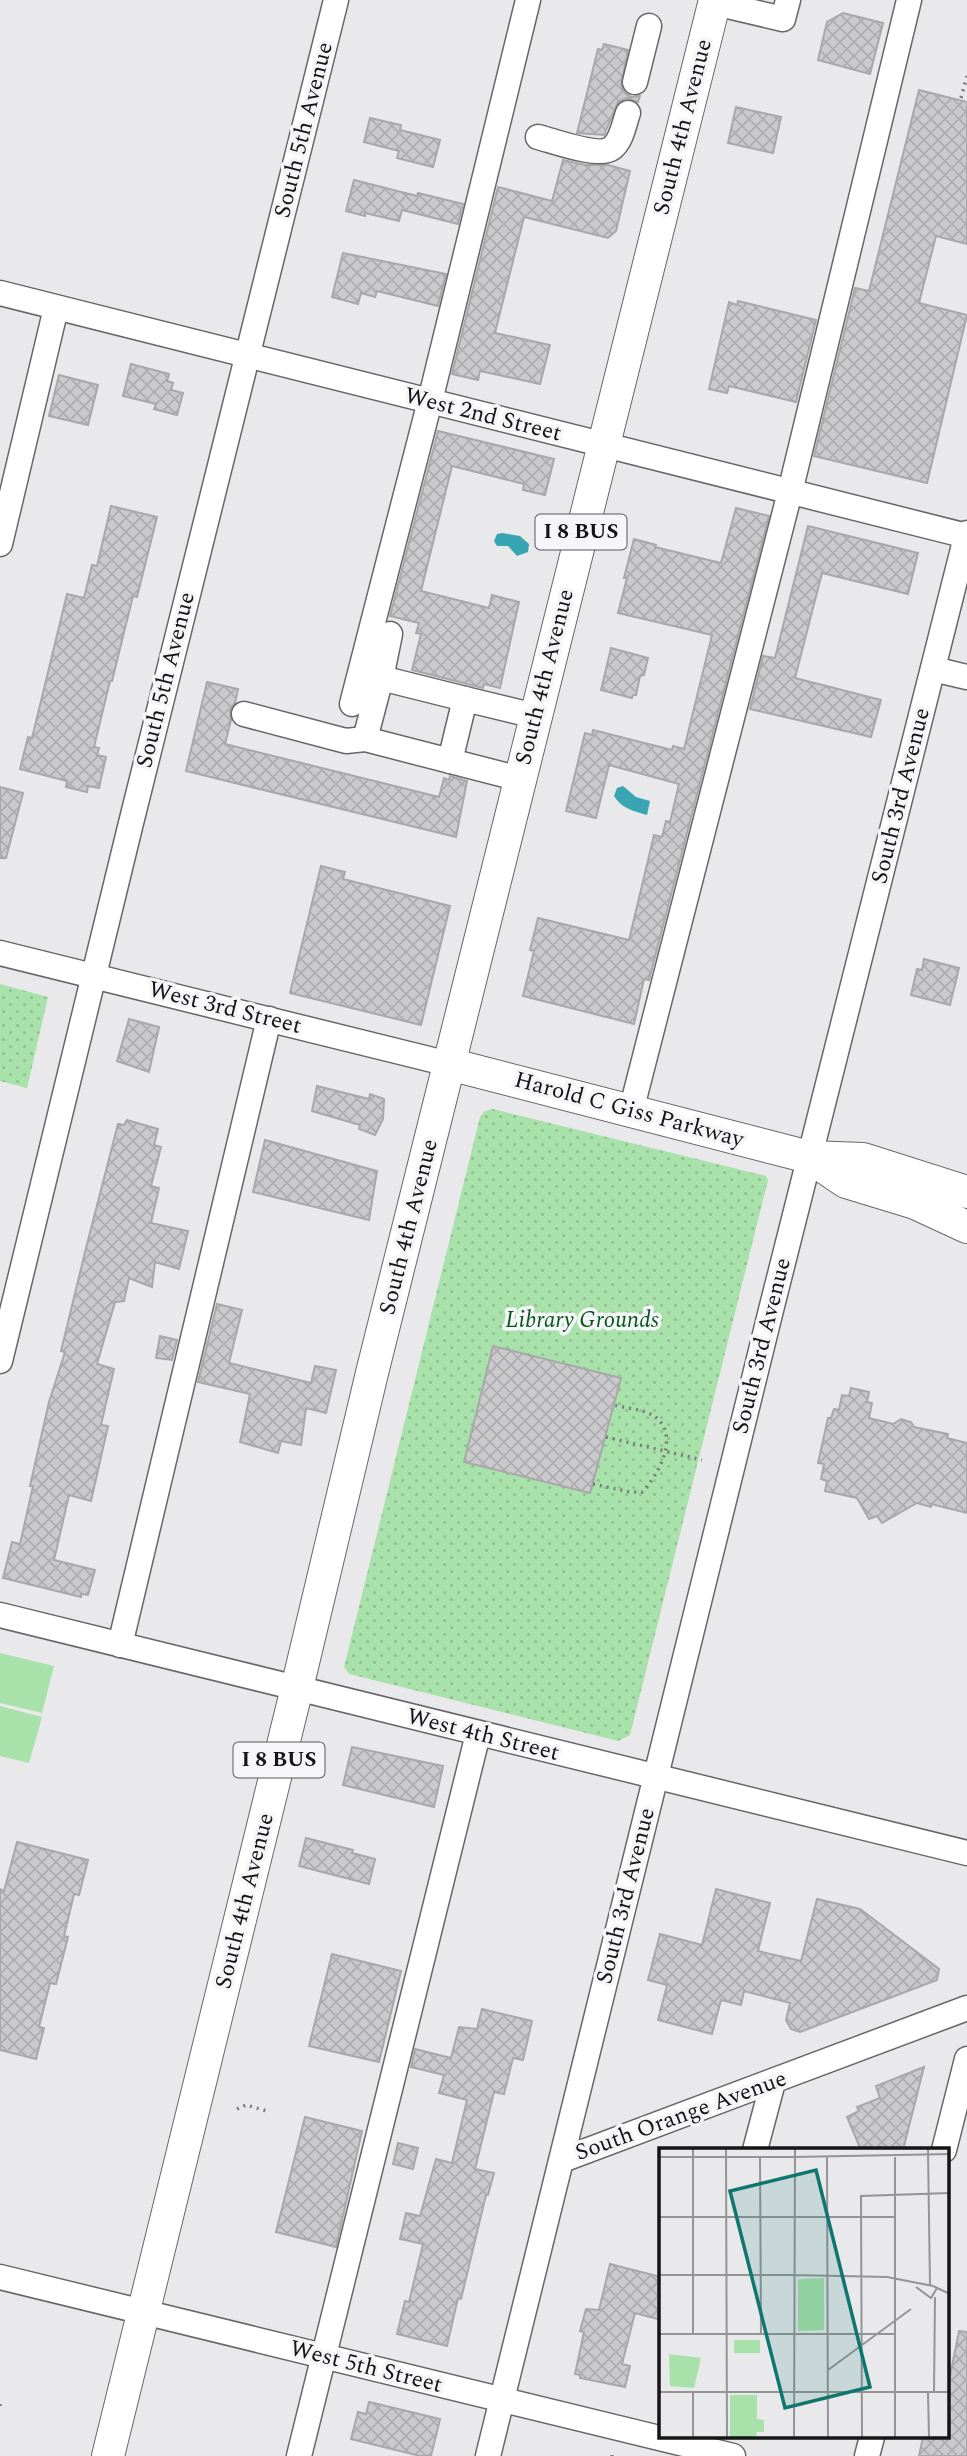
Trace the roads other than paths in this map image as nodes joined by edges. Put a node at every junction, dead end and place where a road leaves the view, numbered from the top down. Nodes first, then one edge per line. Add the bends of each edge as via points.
1 (336, 0) edge
2 (528, 0) edge
3 (788, 0) edge
4 (909, 0) edge
5 (715, 1) edge
6 (649, 26) dead end
7 (635, 82) dead end
8 (628, 113) dead end
9 (538, 137) dead end
10 (0, 293) edge
11 (57, 307) junction
12 (247, 355) junction
13 (430, 401) junction
14 (603, 445) junction
15 (790, 492) junction
16 (967, 535) edge
17 (0, 544) edge
18 (390, 634) dead end
19 (933, 669) junction
20 (967, 677) edge
21 (381, 678) junction
22 (465, 699) junction
23 (352, 704) dead end
24 (244, 715) dead end
25 (535, 716) junction
26 (365, 739) junction
27 (450, 761) junction
28 (520, 779) junction
29 (0, 953) edge
30 (94, 976) junction
31 (269, 1019) junction
32 (449, 1064) junction
33 (631, 1111) junction
34 (809, 1157) junction
35 (967, 1192) edge
36 (967, 1227) edge
37 (0, 1361) edge
38 (0, 1615) edge
39 (120, 1645) junction
40 (297, 1689) junction
41 (478, 1734) junction
42 (655, 1777) junction
43 (967, 1853) edge
44 (967, 2008) edge
45 (967, 2059) edge
46 (773, 2082) junction
47 (756, 2148) edge
48 (945, 2148) edge
49 (562, 2160) junction
50 (0, 2277) edge
51 (144, 2313) junction
52 (324, 2357) junction
53 (502, 2399) junction
54 (872, 2438) edge
55 (677, 2445) edge
56 (108, 2456) edge
57 (299, 2456) edge
58 (488, 2456) edge
59 (733, 2456) edge
60 (867, 2456) edge

1 - 12 street, South 5th Avenue
2 - 13 street
3 - 5 street via 783,19
4 - 15 street
5 - 14 main road, South 4th Avenue / I 8 BUS
6 - 7 street
8 - 9 street via 614,146 606,151
10 - 11 street, West 2nd Street
11 - 12 street, West 2nd Street
11 - 17 street
12 - 13 street, West 2nd Street
12 - 30 street, South 5th Avenue
13 - 14 street, West 2nd Street
13 - 23 street
14 - 15 street, West 2nd Street
14 - 25 main road, South 4th Avenue / I 8 BUS
15 - 16 street, West 2nd Street
15 - 33 street
16 - 19 street, South 3rd Avenue
18 - 21 street
19 - 20 street
19 - 34 street, South 3rd Avenue
21 - 22 street
21 - 26 street
22 - 25 street
22 - 27 street
24 - 26 street via 346,741
25 - 28 main road, South 4th Avenue / I 8 BUS
26 - 27 street
27 - 28 street
28 - 32 main road, South 4th Avenue / I 8 BUS
29 - 30 street, West 3rd Street
30 - 31 street, West 3rd Street
30 - 37 street, South 5th Avenue
31 - 32 street, West 3rd Street
31 - 39 street
32 - 33 main road, Harold C Giss Parkway
32 - 40 main road, South 4th Avenue / I 8 BUS
33 - 34 main road, Harold C Giss Parkway
34 - 35 main road, Harold C Giss Parkway via 863,1159
34 - 36 main road, Harold C Giss Parkway via 846,1182 915,1203
34 - 42 street, South 3rd Avenue
38 - 39 street, West 4th Street
39 - 40 street, West 4th Street
40 - 41 street, West 4th Street
40 - 51 main road, South 4th Avenue / I 8 BUS
41 - 42 street, West 4th Street
41 - 52 street
42 - 43 street, West 4th Street
42 - 49 street, South 3rd Avenue
44 - 46 street, South Orange Avenue
45 - 48 street
46 - 47 street
46 - 49 street, South Orange Avenue
49 - 53 street, South Orange Avenue
50 - 51 street, West 5th Street
51 - 52 street, West 5th Street
51 - 56 main road, South 4th Avenue / I 8 BUS
52 - 53 street, West 5th Street
52 - 57 street
53 - 55 street, West 5th Street
53 - 58 street, South Orange Avenue
54 - 60 street
55 - 59 street, West 5th Street

